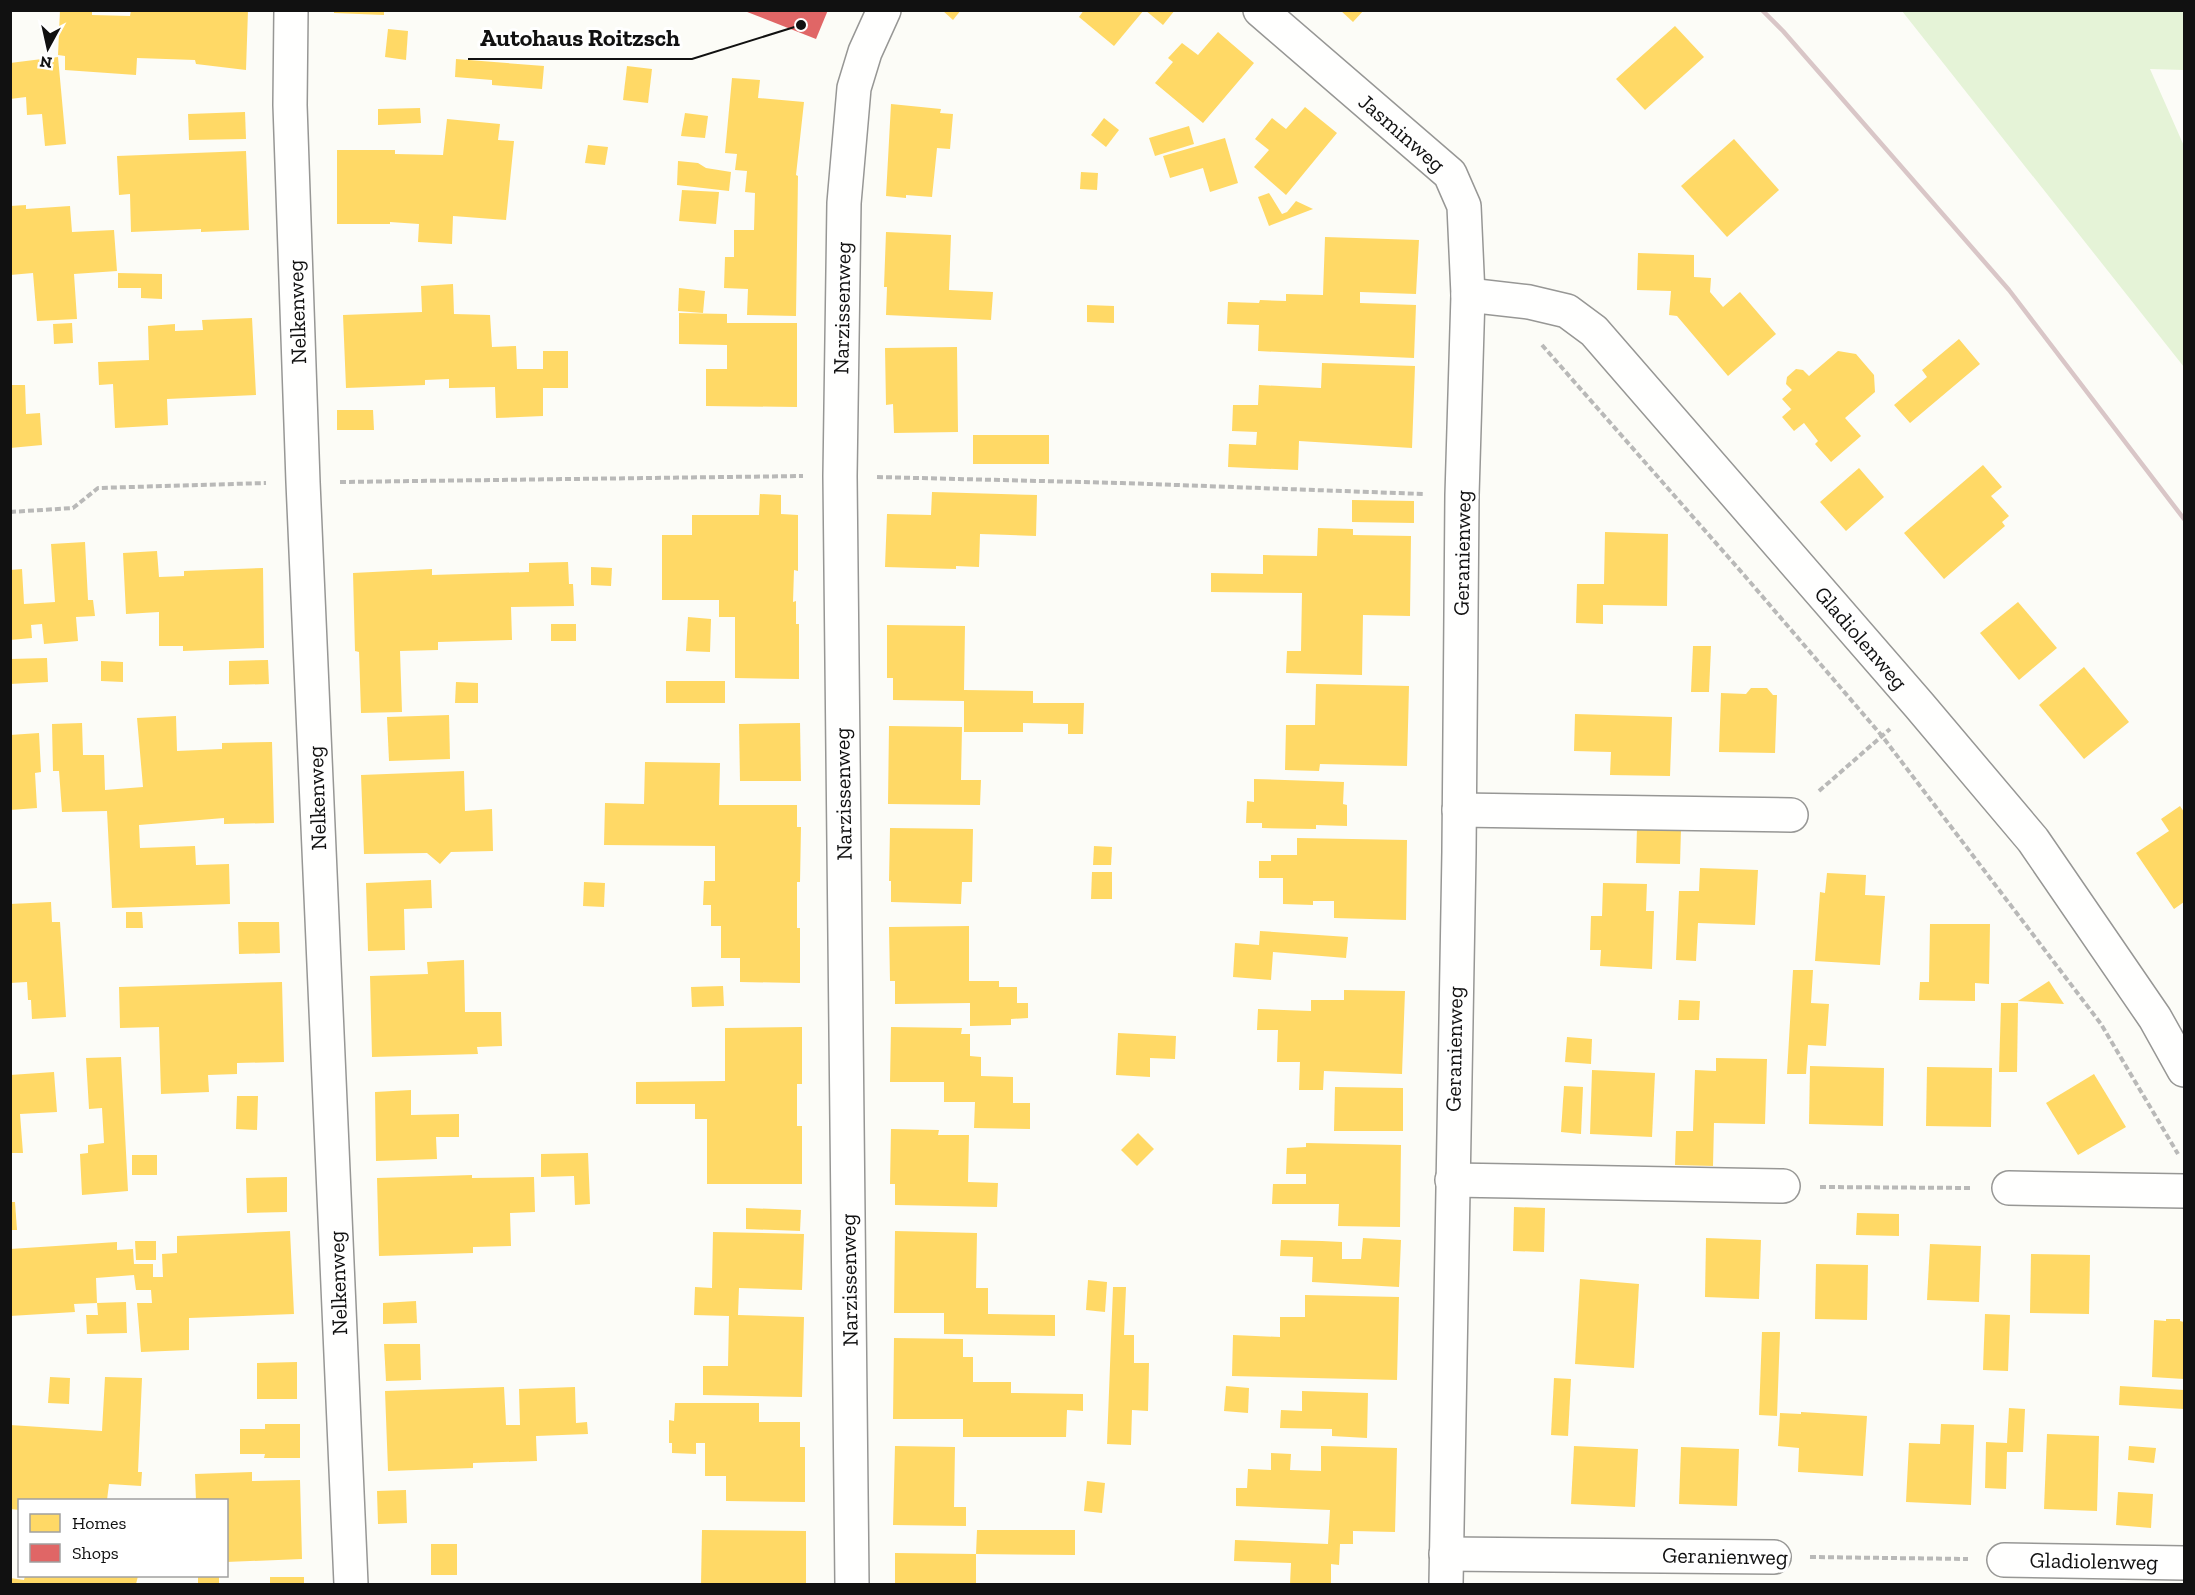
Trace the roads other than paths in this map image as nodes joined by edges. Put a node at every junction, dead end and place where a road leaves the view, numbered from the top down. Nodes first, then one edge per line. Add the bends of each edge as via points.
1 (291, 10) edge
2 (884, 10) edge
3 (1260, 10) edge
4 (1468, 295) junction
5 (1459, 810) junction
6 (1791, 815) road end
7 (2184, 1070) edge
8 (1452, 1180) junction
9 (1783, 1186) road end
10 (2009, 1188) road end
11 (2184, 1191) edge
12 (1774, 1557) road end
13 (2004, 1560) road end
14 (2184, 1563) edge
15 (1446, 1569) edge
16 (351, 1584) edge
17 (852, 1584) edge

1 - 16 street, Nelkenweg via 303,482
2 - 17 street, Narzissenweg via 854,88 844,203 840,476
3 - 4 street, Jasminweg via 1450,174 1464,206
4 - 5 street, Geranienweg
4 - 7 street, Gladiolenweg via 1567,311 1594,331 2033,840 2155,1018
5 - 6 street
5 - 8 street, Geranienweg
8 - 9 street
8 - 15 street, Geranienweg
10 - 11 street
12 - 15 street, Geranienweg
13 - 14 street, Gladiolenweg

